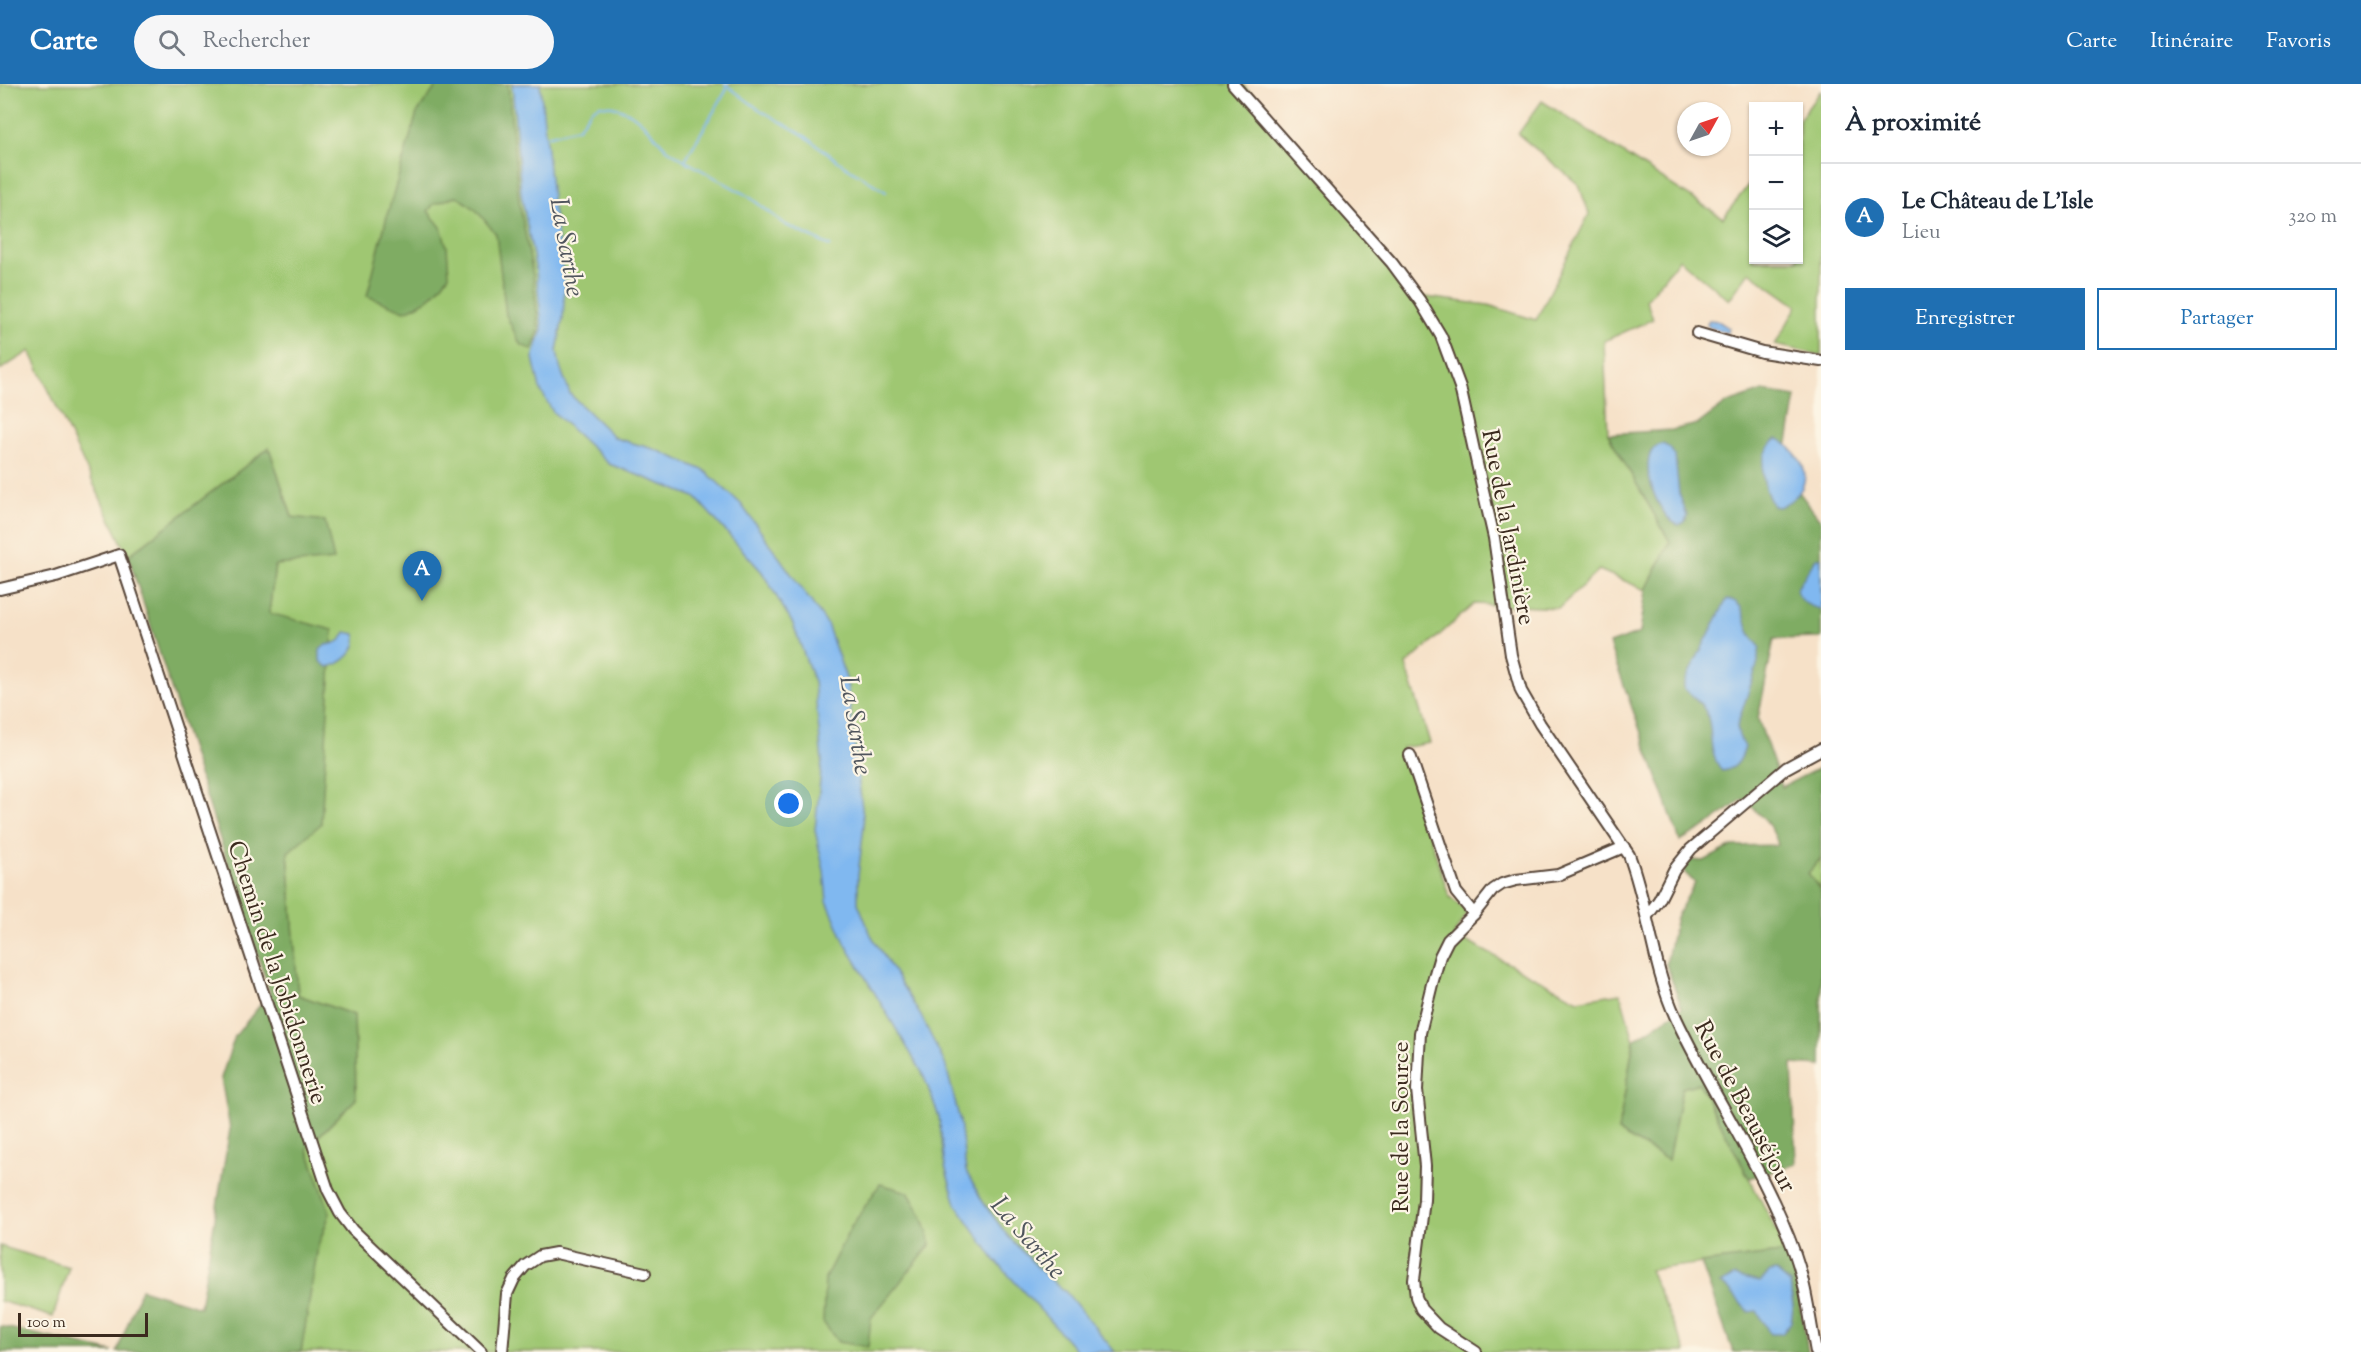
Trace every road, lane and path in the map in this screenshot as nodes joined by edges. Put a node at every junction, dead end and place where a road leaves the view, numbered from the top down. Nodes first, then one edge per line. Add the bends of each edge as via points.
1 (1233, 84) edge
2 (1697, 333) dead end
3 (1821, 361) edge
4 (0, 589) edge
5 (1821, 749) edge
6 (1410, 755) dead end
7 (1624, 847) junction
8 (1474, 914) junction
9 (1647, 916) junction
10 (1676, 1017) joint
11 (645, 1273) dead end
12 (481, 1352) edge
13 (502, 1352) edge
14 (1476, 1352) edge
15 (1816, 1352) edge

1 - 7 street, Rue de la Jardinière via 1392,263 1441,336 1460,387 1473,444 1521,691
2 - 3 street via 1762,351
4 - 12 street, Chemin de la Jobidonnerie via 56,576 118,555 328,1190 353,1230
5 - 9 street via 1786,768 1691,849
6 - 8 street via 1456,892
7 - 8 street, Rue de la Source via 1558,875 1502,884 1492,890
7 - 9 street, Rue de la Jardinière
8 - 14 street, Rue de la Source via 1448,940 1440,956 1420,1033 1417,1090 1425,1166 1414,1280 1421,1309 1439,1328
9 - 10 street, Rue de la Jardinière via 1659,973
10 - 15 street, Rue de Beauséjour via 1784,1227 1799,1266
11 - 13 street via 556,1253 540,1256 525,1266 507,1294

